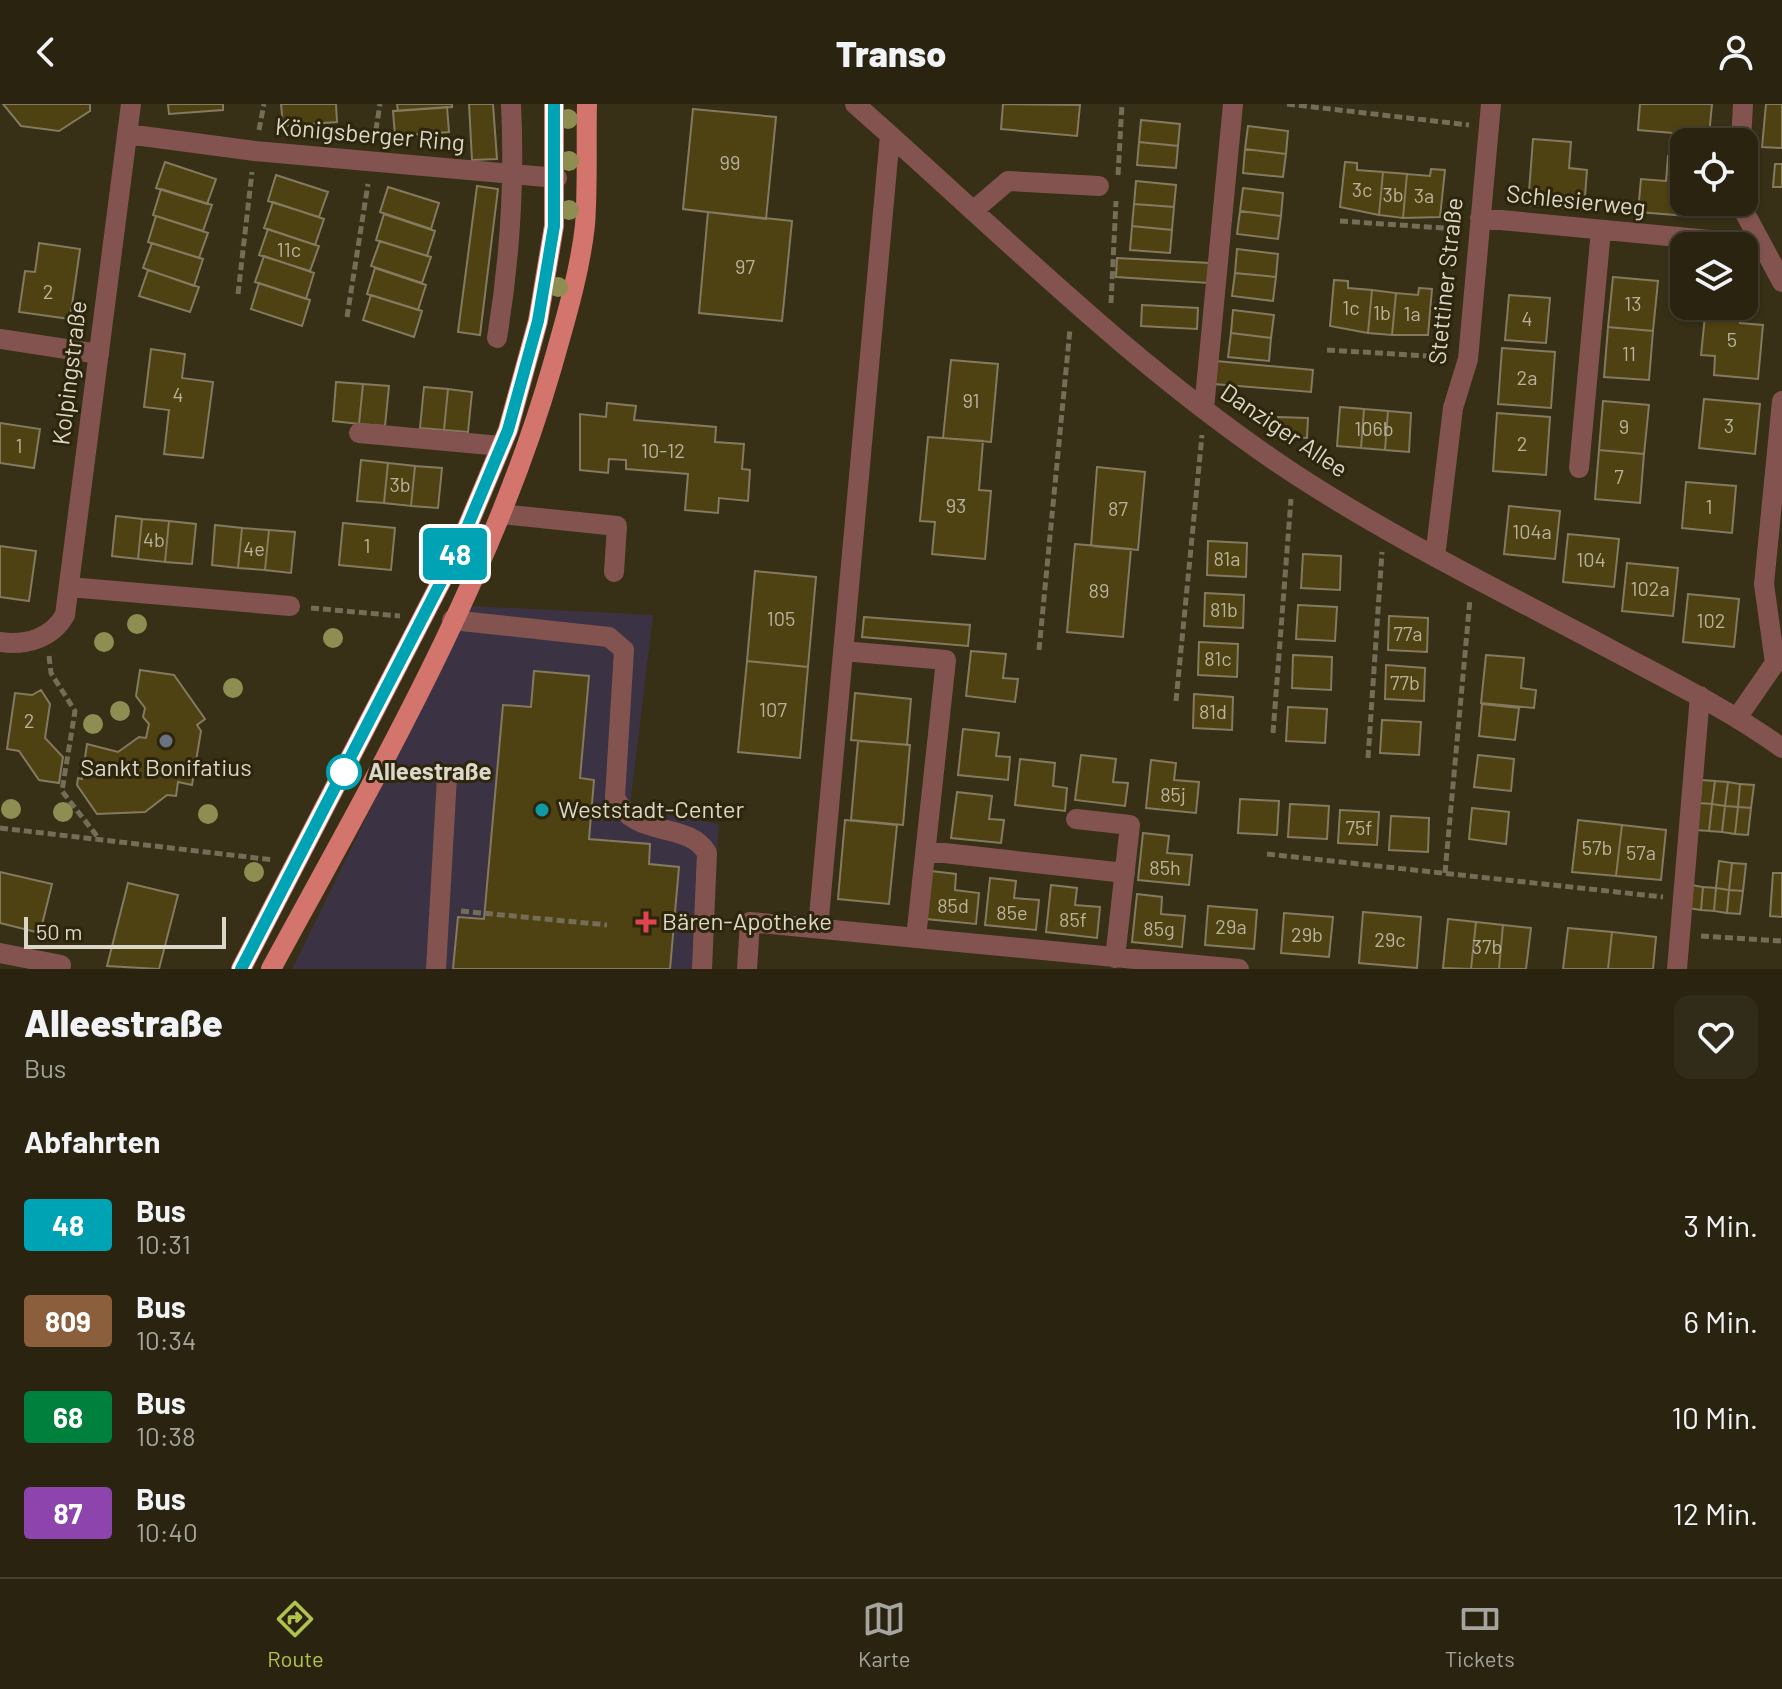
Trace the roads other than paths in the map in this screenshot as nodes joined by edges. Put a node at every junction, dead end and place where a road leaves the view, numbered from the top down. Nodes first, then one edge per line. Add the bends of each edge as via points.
1 (131, 104) edge
2 (511, 104) edge
3 (554, 104) edge
4 (587, 104) edge
5 (855, 104) edge
6 (1233, 104) edge
7 (1491, 104) edge
8 (1743, 104) edge
9 (1742, 128) edge
10 (127, 134) junction
11 (890, 135) junction
12 (514, 174) junction
13 (557, 178) junction
14 (1111, 187) road end
15 (973, 211) junction
16 (1746, 216) edge
17 (1480, 224) junction
18 (1601, 230) junction
19 (1762, 245) junction
20 (1782, 282) edge
21 (497, 338) dead end
22 (0, 339) edge
23 (99, 354) junction
24 (1782, 401) edge
25 (1204, 409) junction
26 (359, 433) dead end
27 (501, 446) junction
28 (1579, 468) dead end
29 (501, 514) junction
30 (1435, 557) junction
31 (614, 572) dead end
32 (69, 587) junction
33 (290, 606) road end
34 (452, 620) junction
35 (0, 642) edge
36 (843, 651) junction
37 (1779, 662) edge
38 (1700, 696) junction
39 (1737, 718) junction
40 (1782, 748) edge
41 (447, 777) dead end
42 (1076, 819) dead end
43 (926, 851) junction
44 (1125, 873) junction
45 (818, 928) junction
46 (916, 938) junction
47 (0, 953) edge
48 (1115, 958) junction
49 (1049, 961) edge
50 (61, 965) dead end
51 (241, 969) edge
52 (271, 969) edge
53 (436, 969) edge
54 (702, 969) edge
55 (747, 969) edge
56 (1231, 969) edge
57 (1239, 969) edge
58 (1677, 969) edge

1 - 10 street, Kolpingstraße
2 - 12 street
3 - 13 main road
4 - 29 main road via 585,226 566,319
5 - 11 street, Danziger Allee
6 - 25 street
7 - 17 street, Stettiner Straße
8 - 9 street
10 - 12 street, Königsberger Ring
10 - 23 street, Kolpingstraße
11 - 15 street, Danziger Allee
11 - 36 street
12 - 13 street, Königsberger Ring
12 - 21 street via 509,264
13 - 27 main road via 538,321
14 - 15 street via 1008,181
15 - 25 street, Danziger Allee via 1073,303
16 - 19 street
17 - 18 street, Schlesierweg
17 - 30 street, Stettiner Straße via 1468,359 1453,408
18 - 19 street, Schlesierweg
18 - 28 street
19 - 20 street
22 - 23 street
23 - 32 street, Kolpingstraße
24 - 37 street via 1764,584
25 - 30 street, Danziger Allee via 1293,472
26 - 27 street
27 - 51 main road via 458,549
29 - 31 street via 617,526
29 - 34 main road
30 - 38 street, Danziger Allee
32 - 33 street
32 - 35 street, Kolpingstraße via 65,615 53,631
34 - 52 main road via 348,831
34 - 54 street via 609,637 624,650 615,797 619,807 649,829 686,836 707,853
36 - 43 street via 946,660
36 - 45 street
37 - 39 street
38 - 39 street, Danziger Allee
38 - 58 street
39 - 40 street, Danziger Allee
41 - 53 street
42 - 44 street via 1130,825
43 - 44 street
43 - 46 street
44 - 48 street
45 - 46 street
45 - 55 street via 750,922
46 - 49 street
47 - 50 street
48 - 49 street
48 - 56 street
56 - 57 street

